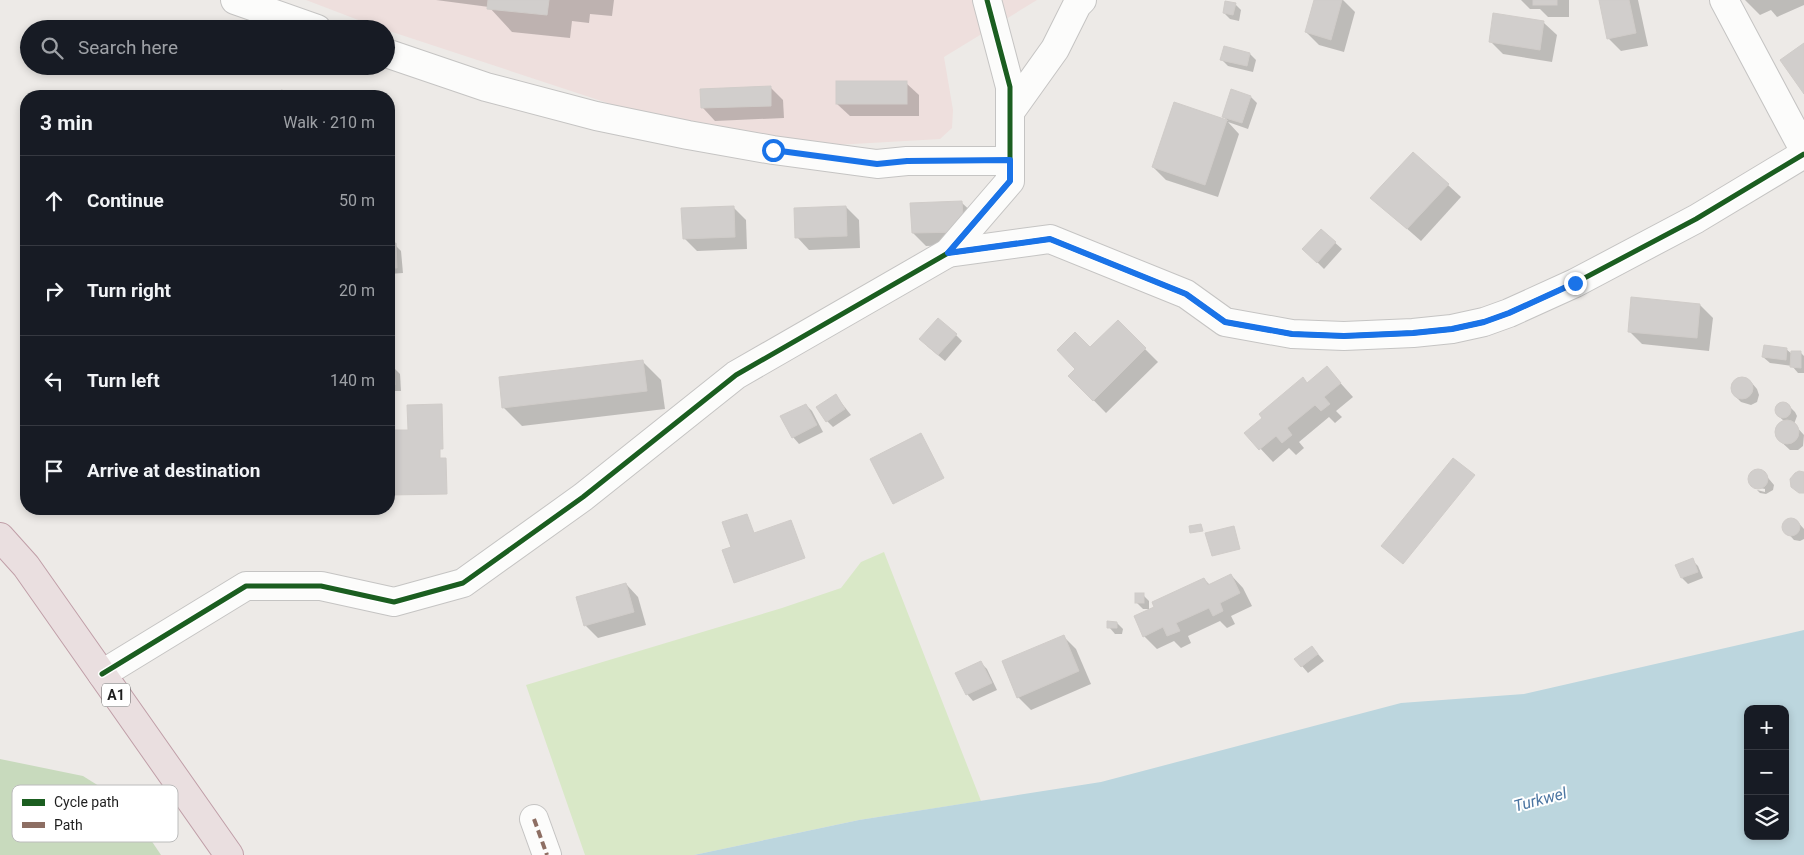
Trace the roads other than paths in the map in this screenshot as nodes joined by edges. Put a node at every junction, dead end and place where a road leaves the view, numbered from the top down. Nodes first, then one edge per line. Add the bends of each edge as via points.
1 (235, 0) edge
2 (987, 0) edge
3 (1082, 0) edge
4 (1724, 0) edge
5 (292, 20) edge
6 (395, 56) edge
7 (1010, 112) junction
8 (1804, 150) edge
9 (1804, 154) edge
10 (1010, 160) junction
11 (948, 253) junction
12 (0, 537) edge
13 (102, 674) junction
14 (534, 819) dead end
15 (229, 855) edge
16 (547, 855) edge

1 - 5 street
2 - 7 street via 1010,87
3 - 7 street via 1055,49
4 - 8 street
6 - 10 street via 486,87 596,116 754,146 877,164
7 - 10 street
9 - 11 street via 1696,219 1575,283 1509,313 1452,329 1344,336 1292,334 1225,322 1186,294 1050,239
10 - 11 street via 1010,181
11 - 13 street via 736,375 583,497 463,583 394,602 321,586 246,586
12 - 13 highway, A1 via 26,566
13 - 15 highway, A1
14 - 16 street

